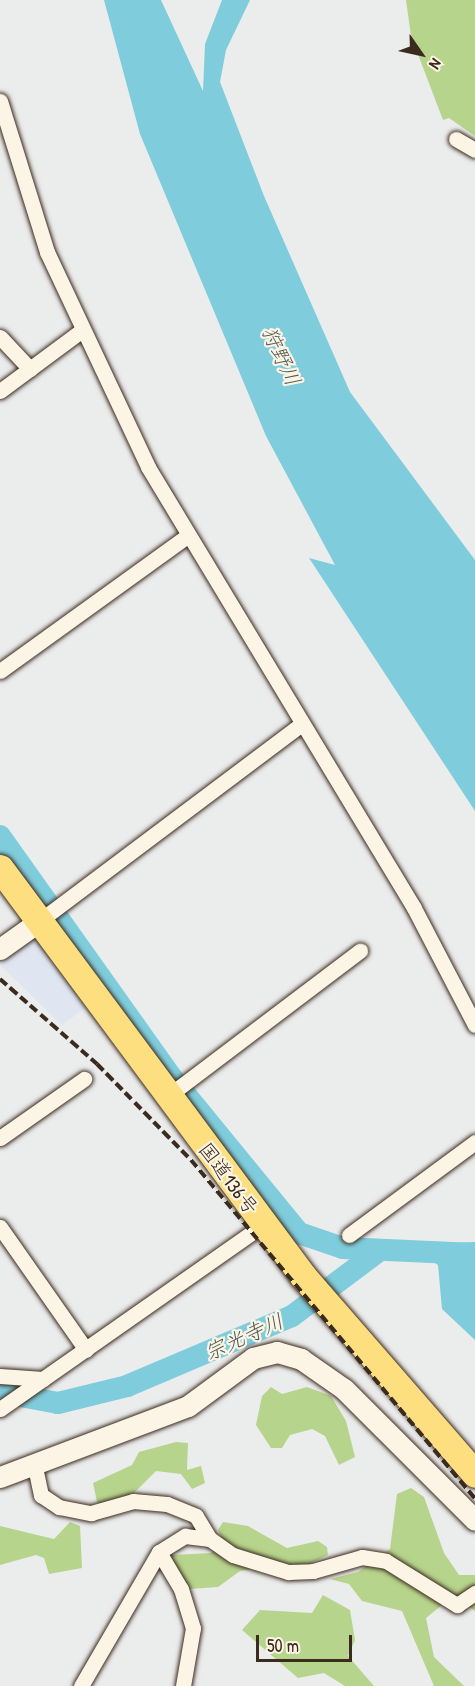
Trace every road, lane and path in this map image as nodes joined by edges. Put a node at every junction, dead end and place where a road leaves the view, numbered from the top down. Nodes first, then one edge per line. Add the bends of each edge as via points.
1 (0, 101) edge
2 (2, 118) edge
3 (456, 139) dead end
4 (475, 150) edge
5 (82, 330) junction
6 (0, 337) edge
7 (30, 369) junction
8 (0, 391) edge
9 (186, 537) junction
10 (0, 671) edge
11 (302, 724) junction
12 (0, 868) edge
13 (48, 914) junction
14 (0, 950) edge
15 (360, 951) dead end
16 (475, 1025) edge
17 (84, 1079) dead end
18 (168, 1096) junction
19 (0, 1138) edge
20 (475, 1142) edge
21 (263, 1225) junction
22 (0, 1227) edge
23 (349, 1235) dead end
24 (86, 1350) junction
25 (0, 1376) edge
26 (40, 1381) junction
27 (1, 1408) edge
28 (35, 1467) junction
29 (475, 1474) edge
30 (0, 1477) edge
31 (475, 1520) edge
32 (210, 1539) junction
33 (159, 1552) junction
34 (475, 1593) edge
35 (81, 1686) edge
36 (183, 1686) edge

1 - 2 street
2 - 5 street via 47,252
3 - 4 street
5 - 7 street
5 - 9 street
6 - 7 street
7 - 8 street
9 - 10 street
9 - 11 street
11 - 13 street
11 - 16 street via 414,908
12 - 13 highway, 国道136号
13 - 14 street
13 - 18 highway, 国道136号
15 - 18 street
17 - 19 street
18 - 21 highway, 国道136号
20 - 23 street
21 - 24 street
21 - 29 highway, 国道136号
22 - 24 street
24 - 26 street
25 - 26 street
26 - 27 street
28 - 30 street
28 - 31 street via 188,1406 253,1358 277,1352 301,1359 344,1389
28 - 32 street via 41,1495 59,1507 91,1513 133,1501 167,1504 196,1516
32 - 33 street via 177,1538
32 - 34 street via 233,1555 288,1572 313,1571 362,1557 386,1561 452,1604
33 - 35 street
33 - 36 street via 181,1589 193,1628

